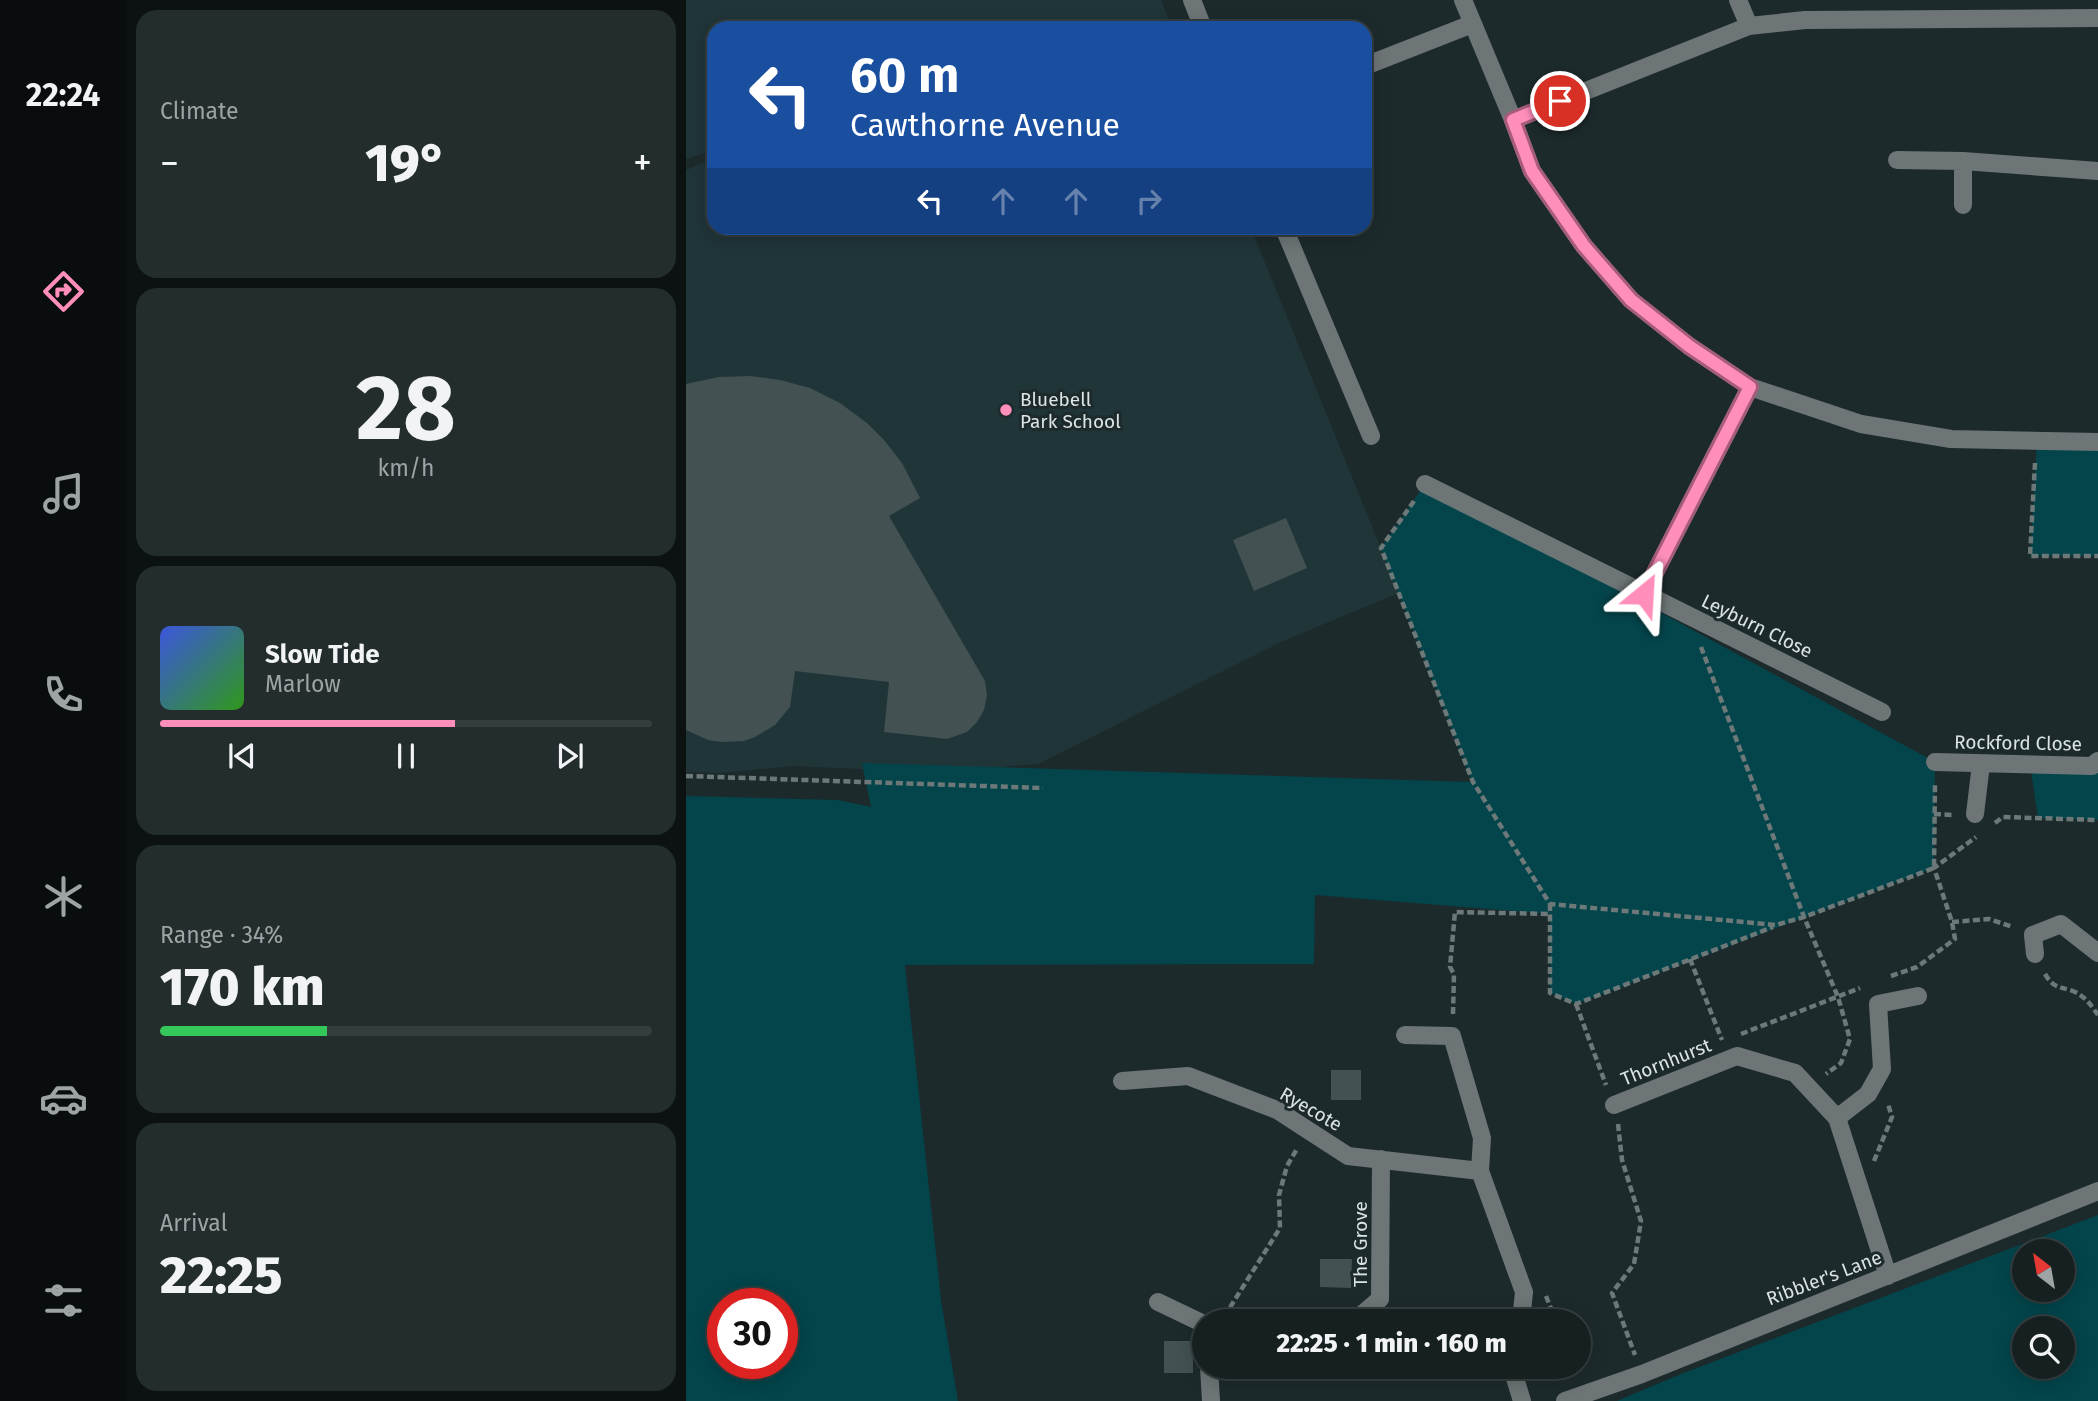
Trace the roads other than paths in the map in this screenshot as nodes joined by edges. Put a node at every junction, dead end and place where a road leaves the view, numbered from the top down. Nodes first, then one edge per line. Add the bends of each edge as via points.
1 (1192, 0) edge
2 (1463, 0) edge
3 (1738, 0) edge
4 (2098, 18) edge
5 (1200, 21) edge
6 (1472, 24) junction
7 (1749, 26) junction
8 (1372, 63) edge
9 (1513, 120) junction
10 (1897, 160) dead end
11 (1963, 161) junction
12 (2098, 171) edge
13 (1963, 205) dead end
14 (1287, 235) edge
15 (1750, 387) junction
16 (1371, 436) dead end
17 (2098, 442) edge
18 (1425, 484) road end
19 (1644, 594) junction
20 (1882, 712) dead end
21 (2098, 761) edge
22 (1935, 762) road end
23 (1981, 764) junction
24 (1975, 814) dead end
25 (2098, 953) edge
26 (2035, 954) road end
27 (1918, 996) dead end
28 (1405, 1035) dead end
29 (1122, 1081) dead end
30 (1614, 1105) road end
31 (1836, 1118) junction
32 (1381, 1159) junction
33 (1480, 1171) junction
34 (2098, 1191) edge
35 (1888, 1276) junction
36 (1158, 1301) dead end
37 (1368, 1309) edge
38 (1522, 1309) edge
39 (1192, 1318) edge
40 (1210, 1379) edge
41 (1515, 1379) edge
42 (1212, 1401) edge
43 (1522, 1401) edge
44 (1565, 1401) edge

1 - 5 street
2 - 6 street
3 - 7 street
4 - 7 street via 1817,20
6 - 8 street
6 - 9 street
7 - 9 street
9 - 15 street via 1532,171 1584,246 1631,300
10 - 11 street
11 - 12 street
11 - 13 street
14 - 16 street
15 - 17 street via 1861,424 1951,439
15 - 19 street
18 - 19 street, Leyburn Close
19 - 20 street, Leyburn Close
21 - 23 street, Rockford Close via 2092,766
22 - 23 street, Rockford Close
23 - 24 street
25 - 26 street via 2062,924 2033,935
27 - 31 street via 1878,1004 1882,1069 1868,1094
28 - 33 street via 1452,1036 1482,1138
29 - 32 street, Ryecote via 1188,1076 1277,1110 1348,1156
30 - 31 street, Thornhurst via 1737,1056 1795,1073
31 - 35 street, Thornhurst
32 - 33 street, Ryecote
32 - 37 street, The Grove via 1380,1298
33 - 38 street via 1524,1292
34 - 35 street, Ribbler's Lane
35 - 44 street, Ribbler's Lane
36 - 39 street
40 - 42 street
41 - 43 street

